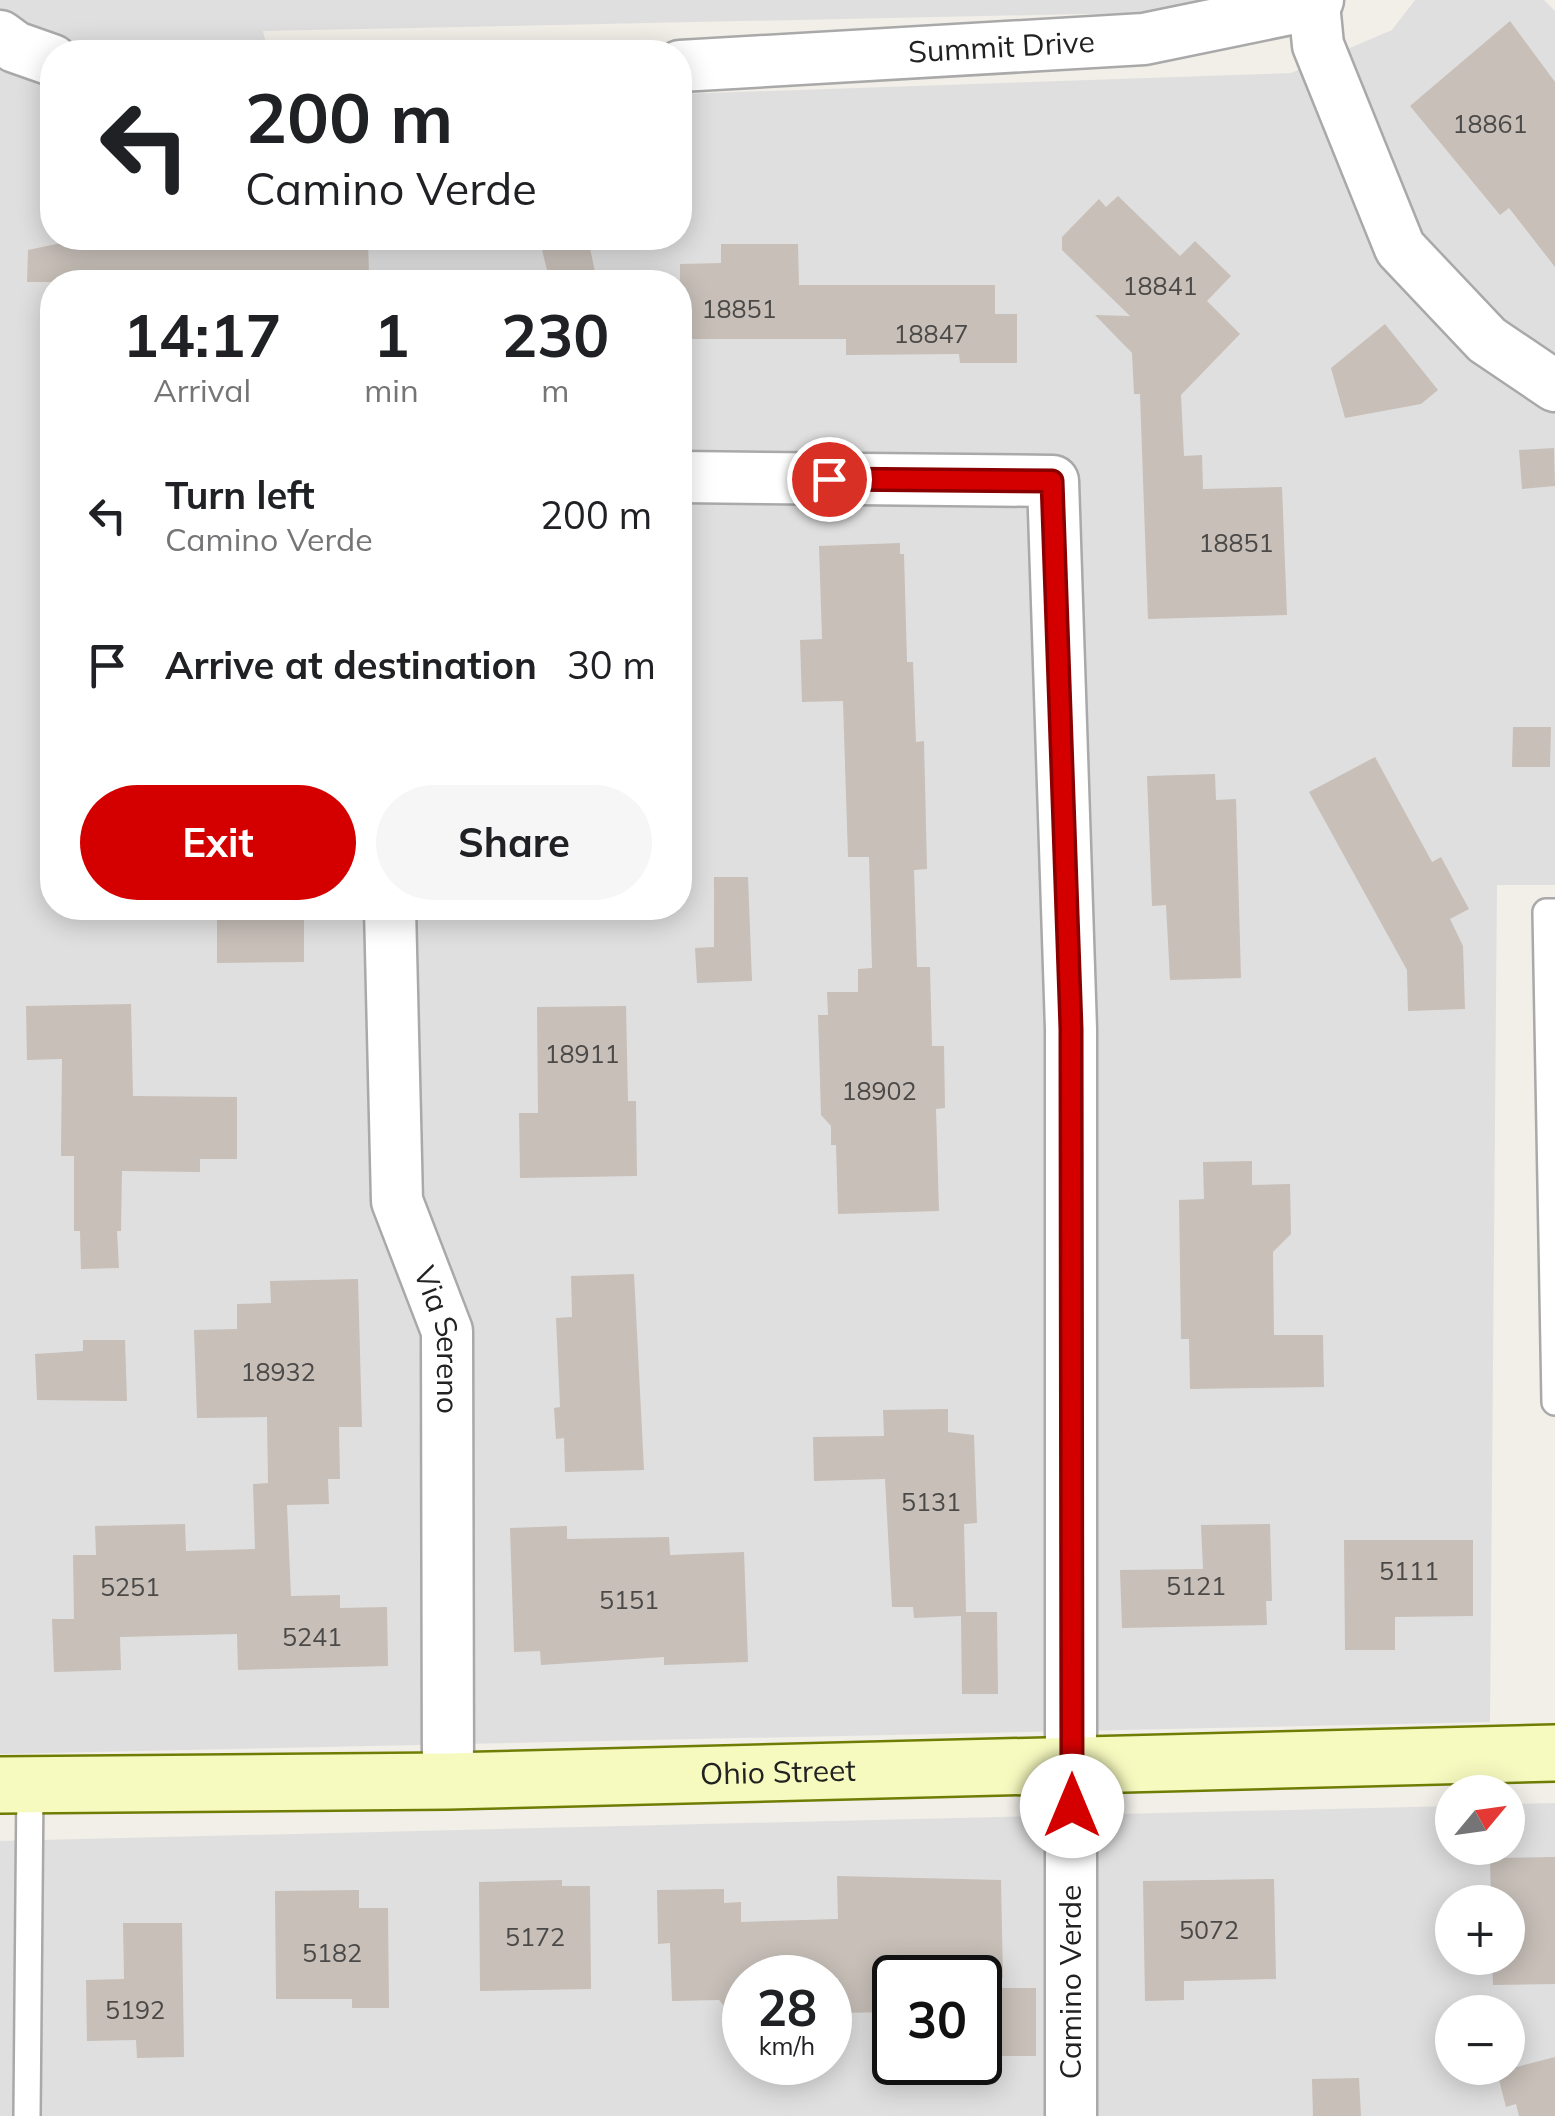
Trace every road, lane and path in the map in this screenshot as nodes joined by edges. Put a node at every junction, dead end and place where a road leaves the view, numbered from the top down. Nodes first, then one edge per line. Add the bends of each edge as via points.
1 (1316, 2) edge
2 (1136, 19) edge
3 (0, 36) edge
4 (40, 56) edge
5 (692, 65) edge
6 (1555, 386) edge
7 (692, 477) edge
8 (1555, 912) edge
9 (390, 920) edge
10 (1555, 1402) edge
11 (1555, 1753) edge
12 (1072, 1768) junction
13 (448, 1781) junction
14 (15, 1785) edge
15 (27, 2116) edge
16 (1071, 2116) edge

1 - 2 street, Summit Drive
1 - 6 street via 1318,45 1400,248 1488,340
2 - 5 street, Summit Drive
3 - 4 street
7 - 12 street, Camino Verde via 1052,481 1071,1029
8 - 10 lane via 1546,912
9 - 13 street, Via Sereno via 397,1201 447,1331
11 - 12 street, Ohio Street
12 - 13 street, Ohio Street
12 - 16 street, Camino Verde
13 - 14 street, Ohio Street
14 - 15 lane

